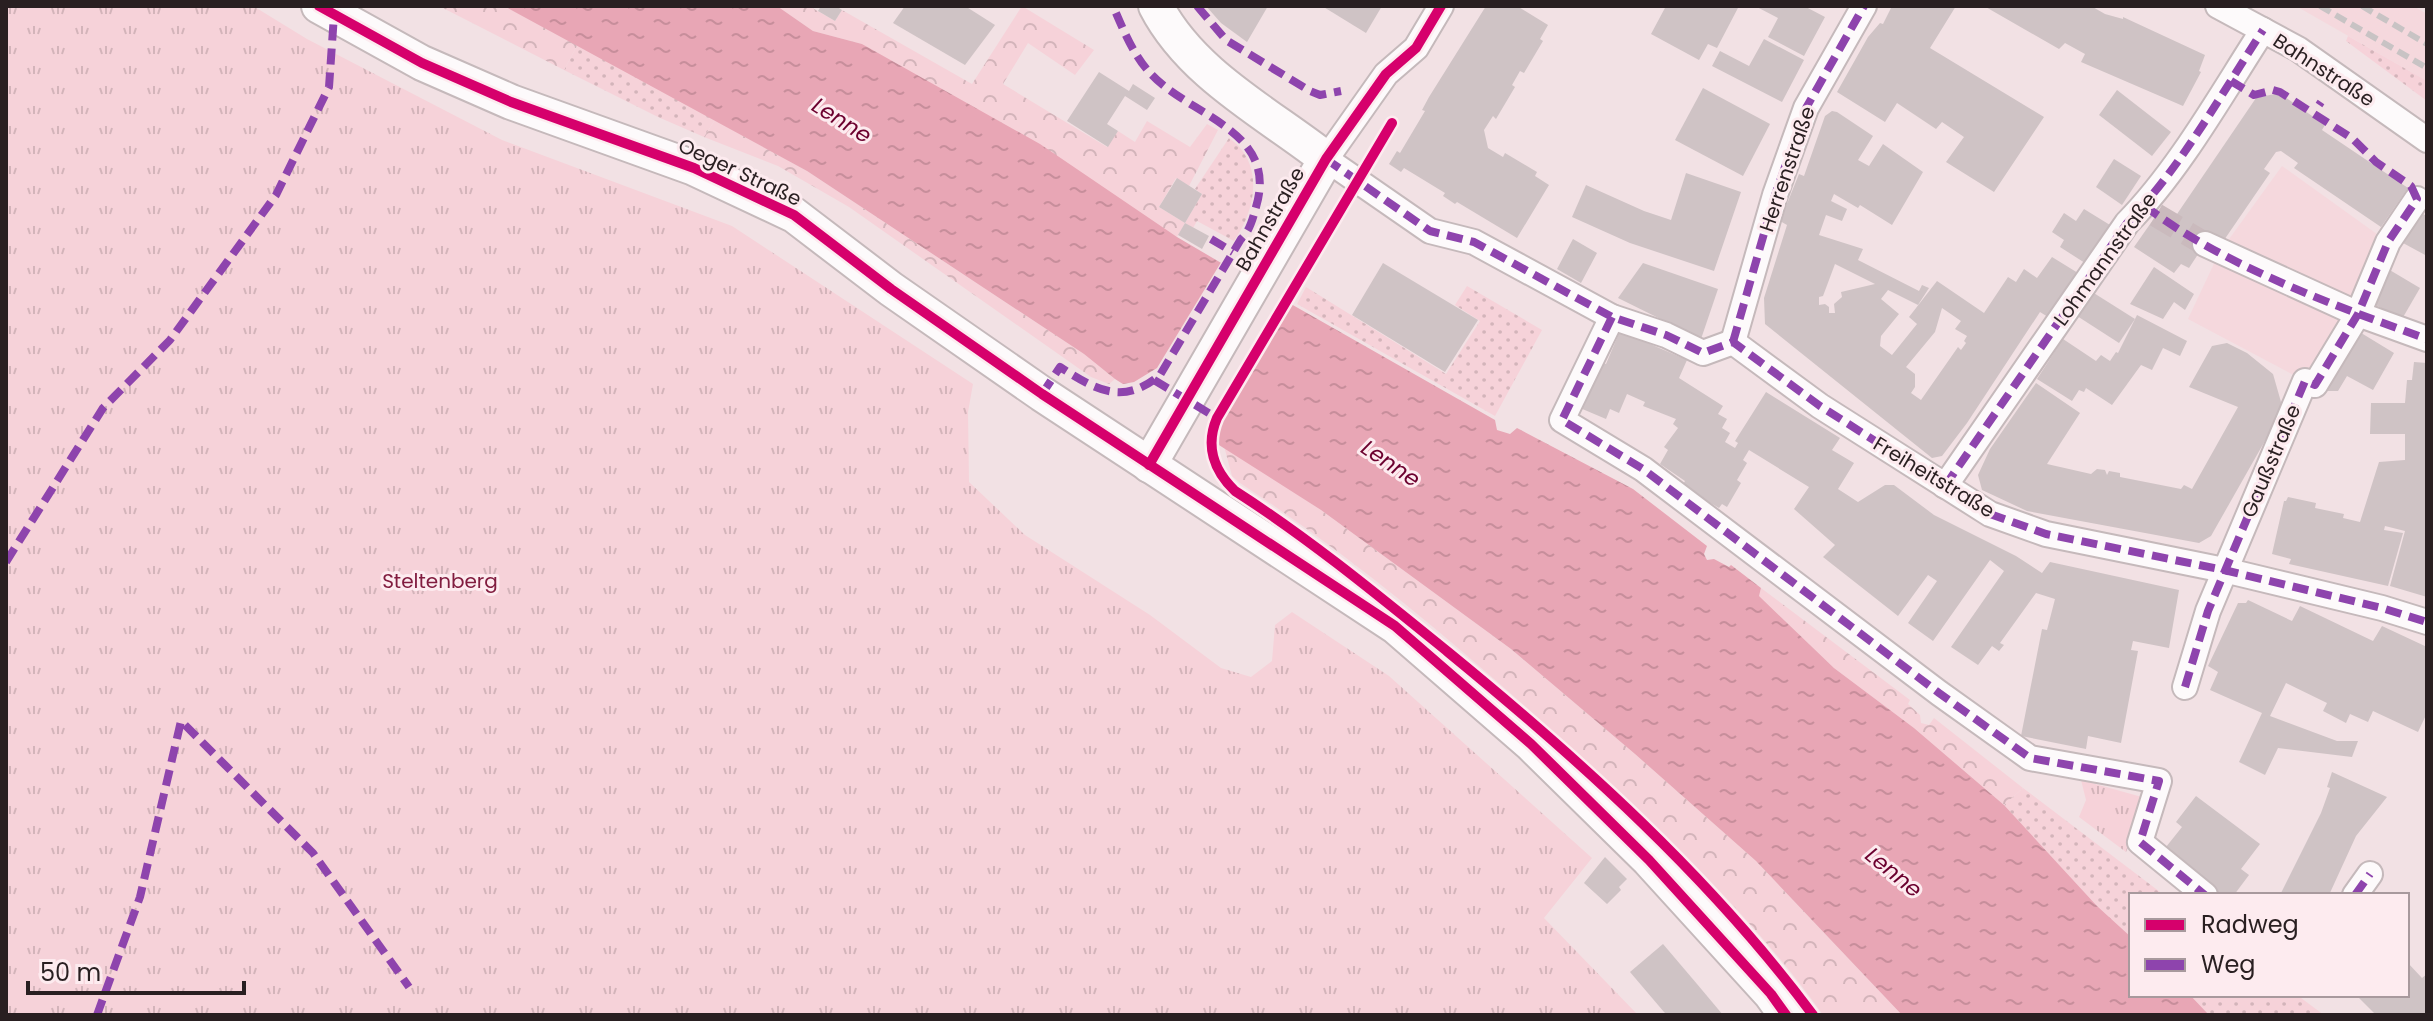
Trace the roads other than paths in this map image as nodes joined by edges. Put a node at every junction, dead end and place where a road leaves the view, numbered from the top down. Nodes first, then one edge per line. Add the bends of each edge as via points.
1 (319, 6) edge
2 (1156, 6) edge
3 (1441, 6) edge
4 (1864, 6) edge
5 (2218, 6) edge
6 (2263, 30) junction
7 (2427, 140) edge
8 (1326, 159) junction
9 (2417, 199) dead end
10 (2205, 244) tunnel mouth
11 (2358, 314) junction
12 (1612, 317) junction
13 (2427, 339) edge
14 (1733, 342) junction
15 (1157, 453) junction
16 (1945, 486) junction
17 (2224, 570) junction
18 (2427, 622) edge
19 (2185, 687) dead end
20 (2370, 874) dead end
21 (2203, 893) edge
22 (2356, 893) edge
23 (1786, 1015) edge

1 - 15 street, Oeger Straße via 422,63 511,102 694,168 794,215 1042,394
2 - 8 street via 1166,26 1218,79
3 - 8 street, Bahnstraße via 1416,48 1386,74
4 - 14 street, Herrenstraße via 1806,108
5 - 6 street, Bahnstraße
6 - 7 street, Bahnstraße
6 - 16 street, Lohmannstraße via 2150,210 2127,223
8 - 12 street via 1430,231 1474,242
8 - 15 street, Bahnstraße
9 - 11 street, Gaußstraße via 2388,242
10 - 11 street
11 - 13 street
11 - 17 street, Gaußstraße via 2315,385 2305,381
12 - 14 street via 1703,353
12 - 21 street via 1562,420 1643,469 2030,758 2159,781 2140,842
14 - 16 street, Freiheitstraße via 1820,406
15 - 23 street, Oeger Straße via 1407,636 1531,744 1649,860
16 - 17 street, Freiheitstraße via 1990,514 2046,534
17 - 18 street, Freiheitstraße
17 - 19 street
20 - 22 street

